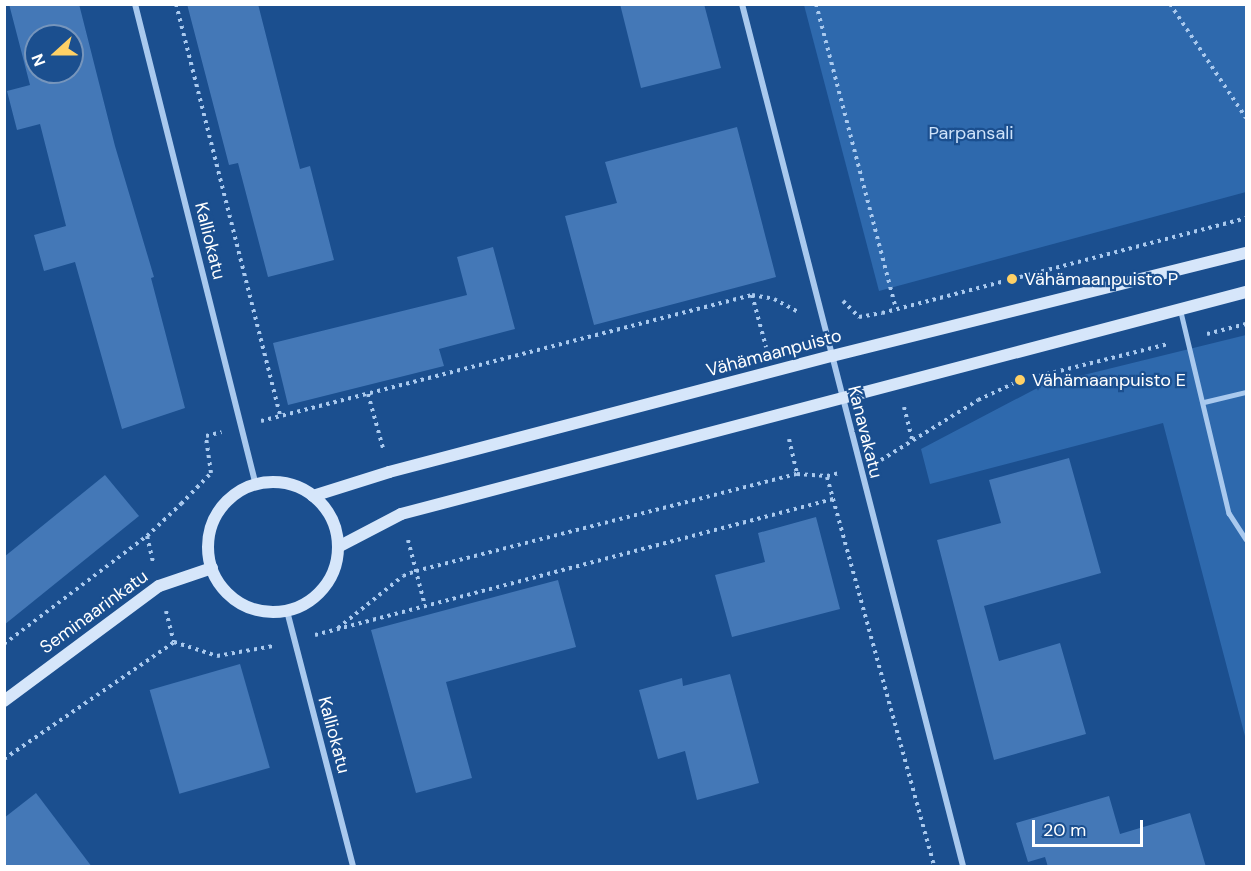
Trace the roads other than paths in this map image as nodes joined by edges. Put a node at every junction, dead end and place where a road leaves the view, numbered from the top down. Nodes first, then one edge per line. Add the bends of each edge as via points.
1 (135, 4) edge
2 (742, 4) edge
3 (1246, 253) edge
4 (1246, 292) edge
5 (1180, 309) junction
6 (832, 356) junction
7 (1246, 392) edge
8 (840, 397) junction
9 (1204, 402) junction
10 (256, 485) junction
11 (313, 496) junction
12 (1246, 539) edge
13 (338, 547) junction
14 (212, 568) junction
15 (287, 611) junction
16 (4, 701) edge
17 (353, 867) edge
18 (963, 867) edge

1 - 10 street, Kalliokatu
2 - 6 street, Kanavakatu
3 - 6 main road, Vähämaanpuisto
4 - 5 main road
5 - 8 main road
5 - 9 lane
6 - 8 street, Kanavakatu
6 - 11 main road, Vähämaanpuisto via 401,469
7 - 9 lane
8 - 13 main road via 401,514
8 - 18 street, Kanavakatu
9 - 12 lane via 1229,513
10 - 11 main road via 280,483
10 - 14 main road via 236,495 214,522 209,544
11 - 13 main road via 331,519
13 - 15 main road via 337,562 324,588
14 - 15 main road via 223,588 241,604 264,612
14 - 16 main road, Seminaarinkatu via 159,585
15 - 17 street, Kalliokatu

